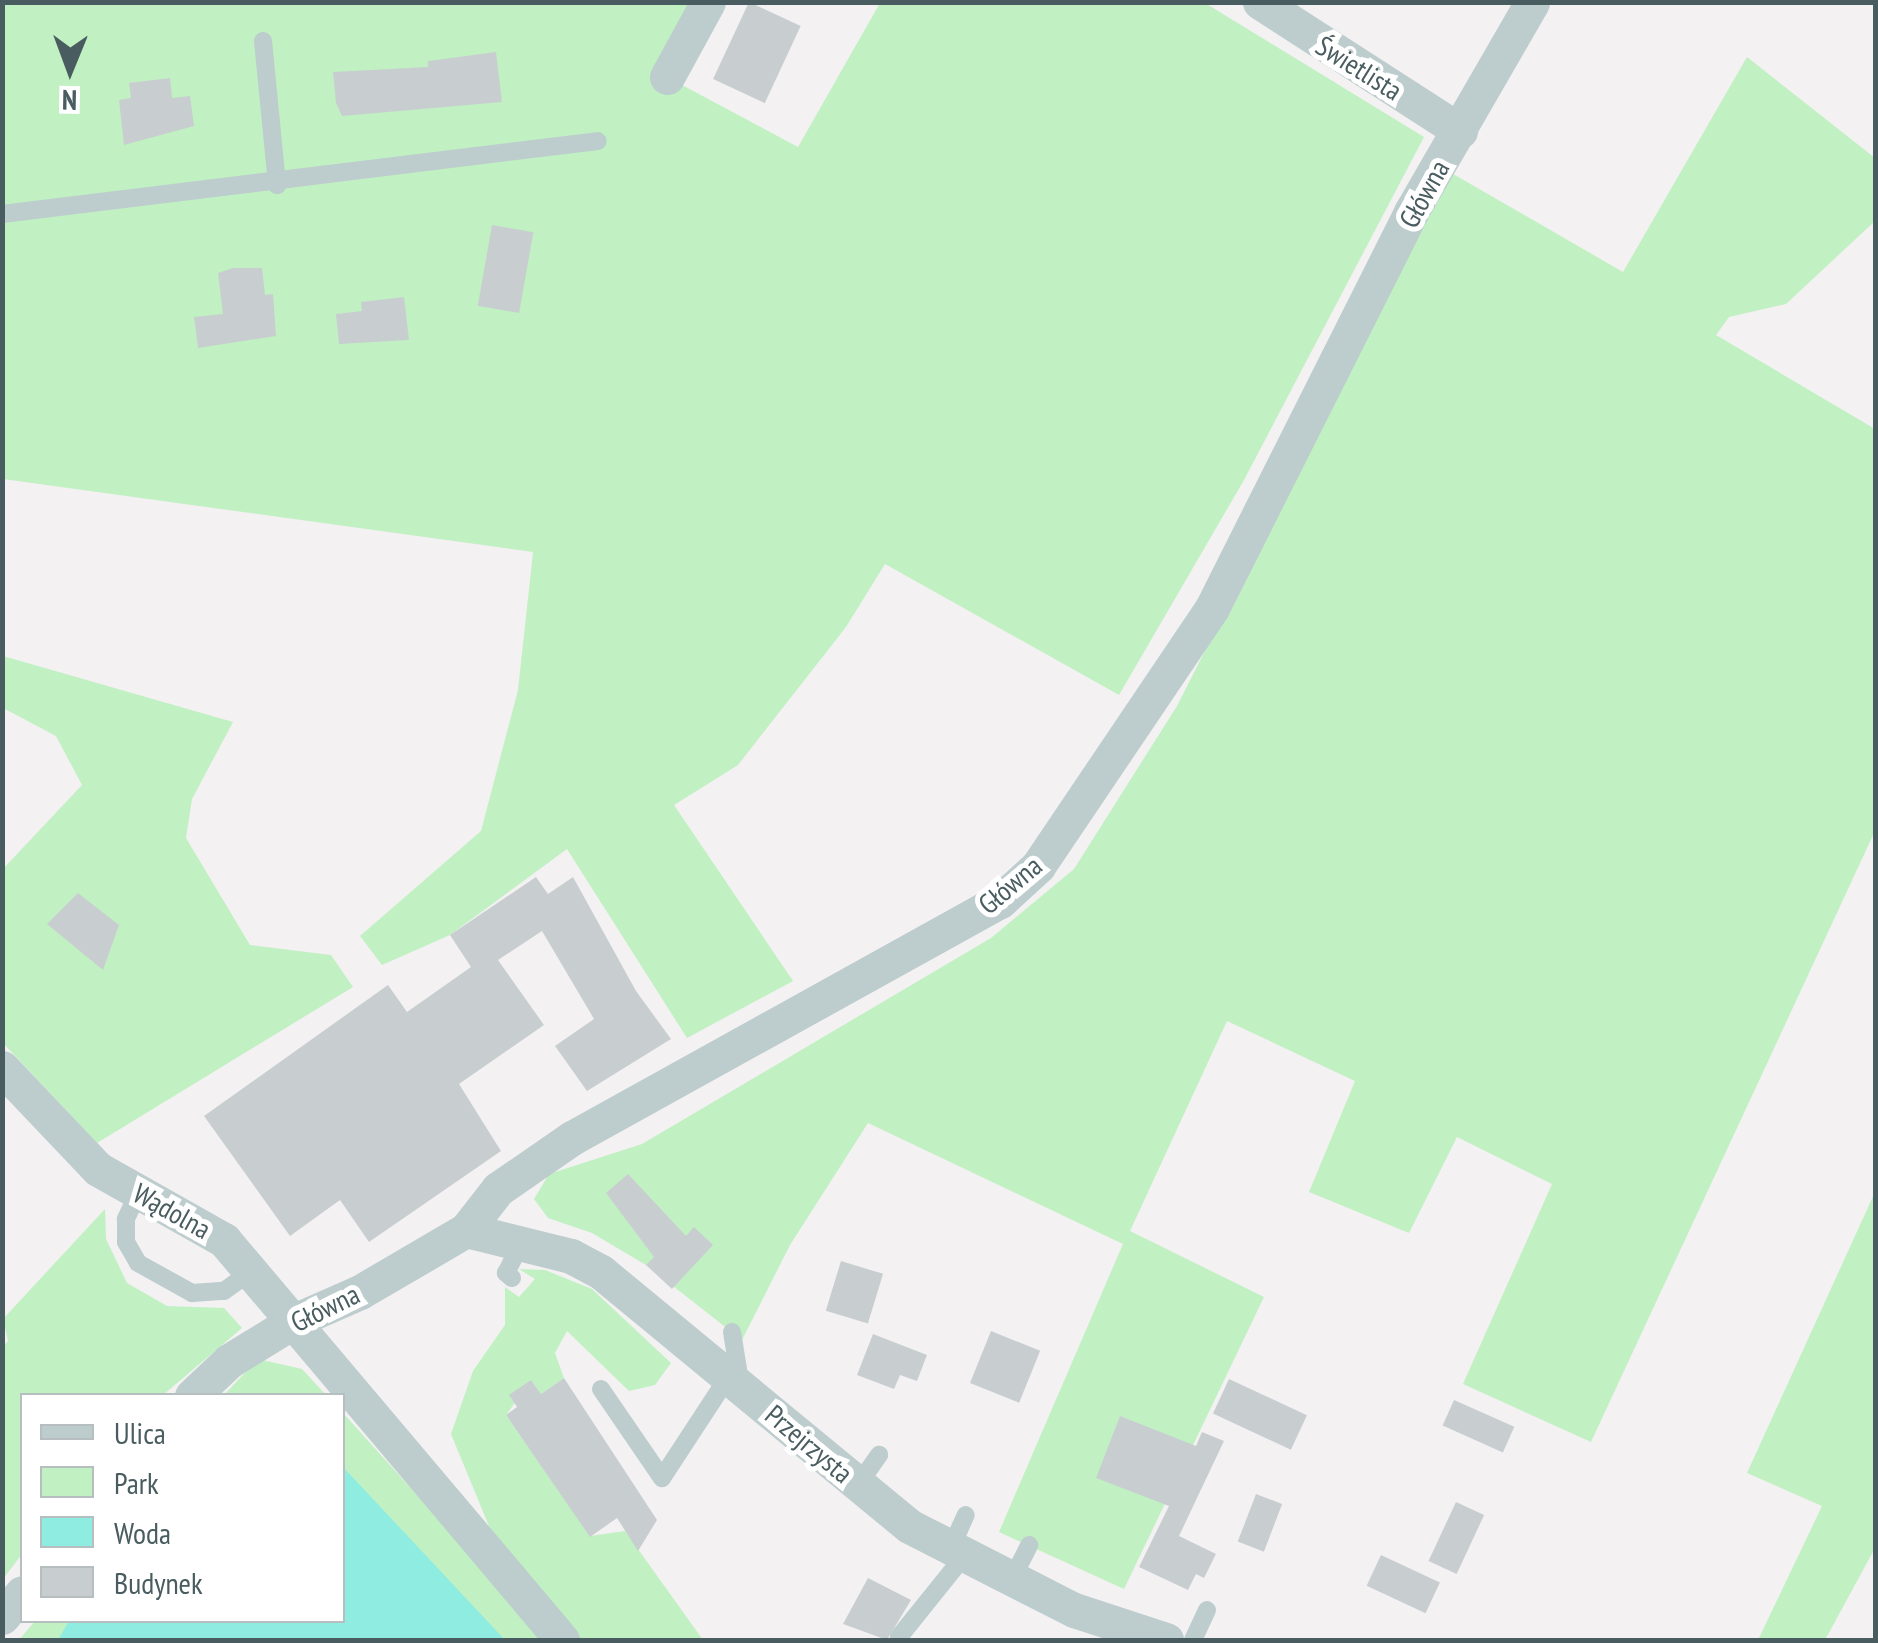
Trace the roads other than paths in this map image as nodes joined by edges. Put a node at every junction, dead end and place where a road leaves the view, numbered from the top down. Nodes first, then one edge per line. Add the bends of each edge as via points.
1 (708, 2) edge
2 (1260, 2) edge
3 (1532, 2) edge
4 (263, 41) dead end
5 (667, 77) dead end
6 (1460, 131) junction
7 (598, 141) dead end
8 (277, 184) junction
9 (2, 214) edge
10 (2, 1068) edge
11 (138, 1193) junction
12 (466, 1230) junction
13 (521, 1243) junction
14 (252, 1271) junction
15 (512, 1278) dead end
16 (294, 1321) junction
17 (732, 1332) dead end
18 (734, 1382) junction
19 (602, 1389) dead end
20 (195, 1393) edge
21 (879, 1455) dead end
22 (858, 1485) junction
23 (966, 1515) dead end
24 (1029, 1545) dead end
25 (958, 1551) junction
26 (1012, 1578) junction
27 (20, 1594) edge
28 (1206, 1610) dead end
29 (2, 1617) edge
30 (899, 1637) dead end
31 (562, 1640) edge
32 (1166, 1640) edge
33 (1193, 1640) edge

1 - 5 street
2 - 6 street, Świetlista
3 - 6 street, Główna
4 - 8 lane
6 - 12 street, Główna via 1411,212 1212,608 1038,866 1000,901 572,1138 498,1190
7 - 8 lane
8 - 9 lane
10 - 11 street, Wądolna via 98,1169
11 - 14 street, Wądolna via 224,1240
11 - 14 lane via 126,1219 126,1242 138,1262 192,1292 224,1290
12 - 13 street, Przejrzysta
12 - 16 street, Główna via 360,1292
13 - 15 lane via 506,1273
13 - 18 street, Przejrzysta via 601,1272
14 - 16 street, Wądolna
16 - 20 street, Główna via 229,1361
16 - 31 street, Wądolna
17 - 18 lane
18 - 19 lane via 662,1478
18 - 22 street, Przejrzysta
21 - 22 lane
22 - 25 street, Przejrzysta via 909,1526
23 - 25 lane
24 - 26 lane
25 - 26 street, Przejrzysta
25 - 30 lane
26 - 32 street, Przejrzysta via 1074,1610
27 - 29 street
28 - 33 lane

